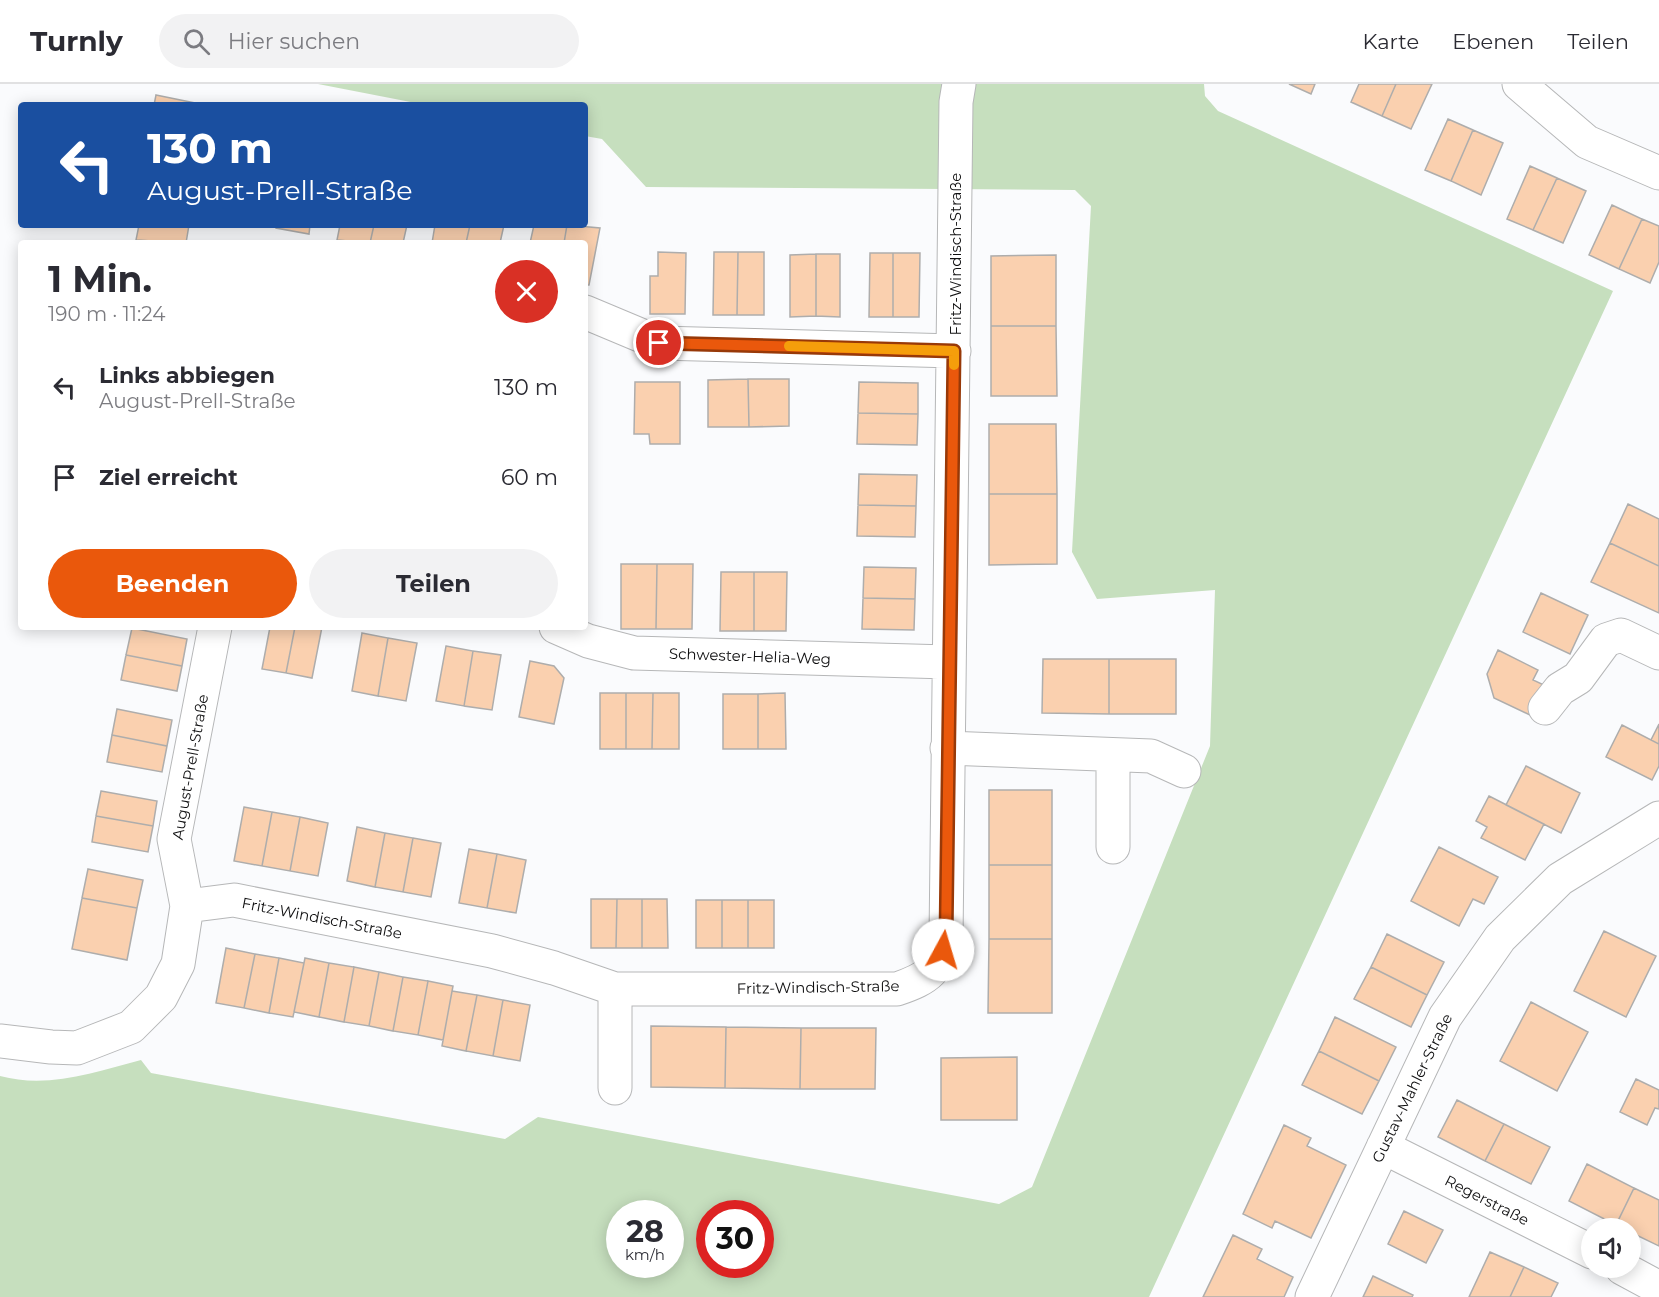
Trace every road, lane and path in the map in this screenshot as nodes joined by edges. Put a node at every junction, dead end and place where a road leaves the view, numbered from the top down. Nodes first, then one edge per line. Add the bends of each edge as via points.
1 (958, 84) edge
2 (1519, 84) edge
3 (1659, 173) edge
4 (588, 313) edge
5 (954, 351) junction
6 (214, 630) edge
7 (563, 630) edge
8 (1659, 653) edge
9 (948, 662) junction
10 (1545, 708) dead end
11 (947, 748) junction
12 (1113, 754) junction
13 (1184, 771) dead end
14 (1659, 818) edge
15 (1113, 847) dead end
16 (187, 906) junction
17 (615, 989) junction
18 (0, 1041) edge
19 (615, 1088) dead end
20 (1383, 1147) junction
21 (1581, 1246) edge
22 (1641, 1278) edge
23 (1659, 1287) edge
24 (1312, 1297) edge

1 - 5 street, Fritz-Windisch-Straße
2 - 3 street via 1587,142
4 - 5 street via 659,343
5 - 9 street, Fritz-Windisch-Straße
6 - 16 street, August-Prell-Straße via 174,839
7 - 9 street, Schwester-Helia-Weg via 634,653
8 - 10 street via 1621,635 1606,640 1578,678 1560,689
9 - 11 street, Fritz-Windisch-Straße
11 - 12 street
11 - 17 street, Fritz-Windisch-Straße via 946,938 940,962 922,981 897,989
12 - 13 street via 1151,756
12 - 15 street
14 - 20 street, Gustav-Mahler-Straße via 1560,879 1500,938 1445,1017
16 - 17 street, Fritz-Windisch-Straße via 234,900 492,951
16 - 18 street via 178,964 161,997 131,1027 77,1048
17 - 19 street
20 - 21 street, Regerstraße
20 - 24 street, Gustav-Mahler-Straße
22 - 23 street

